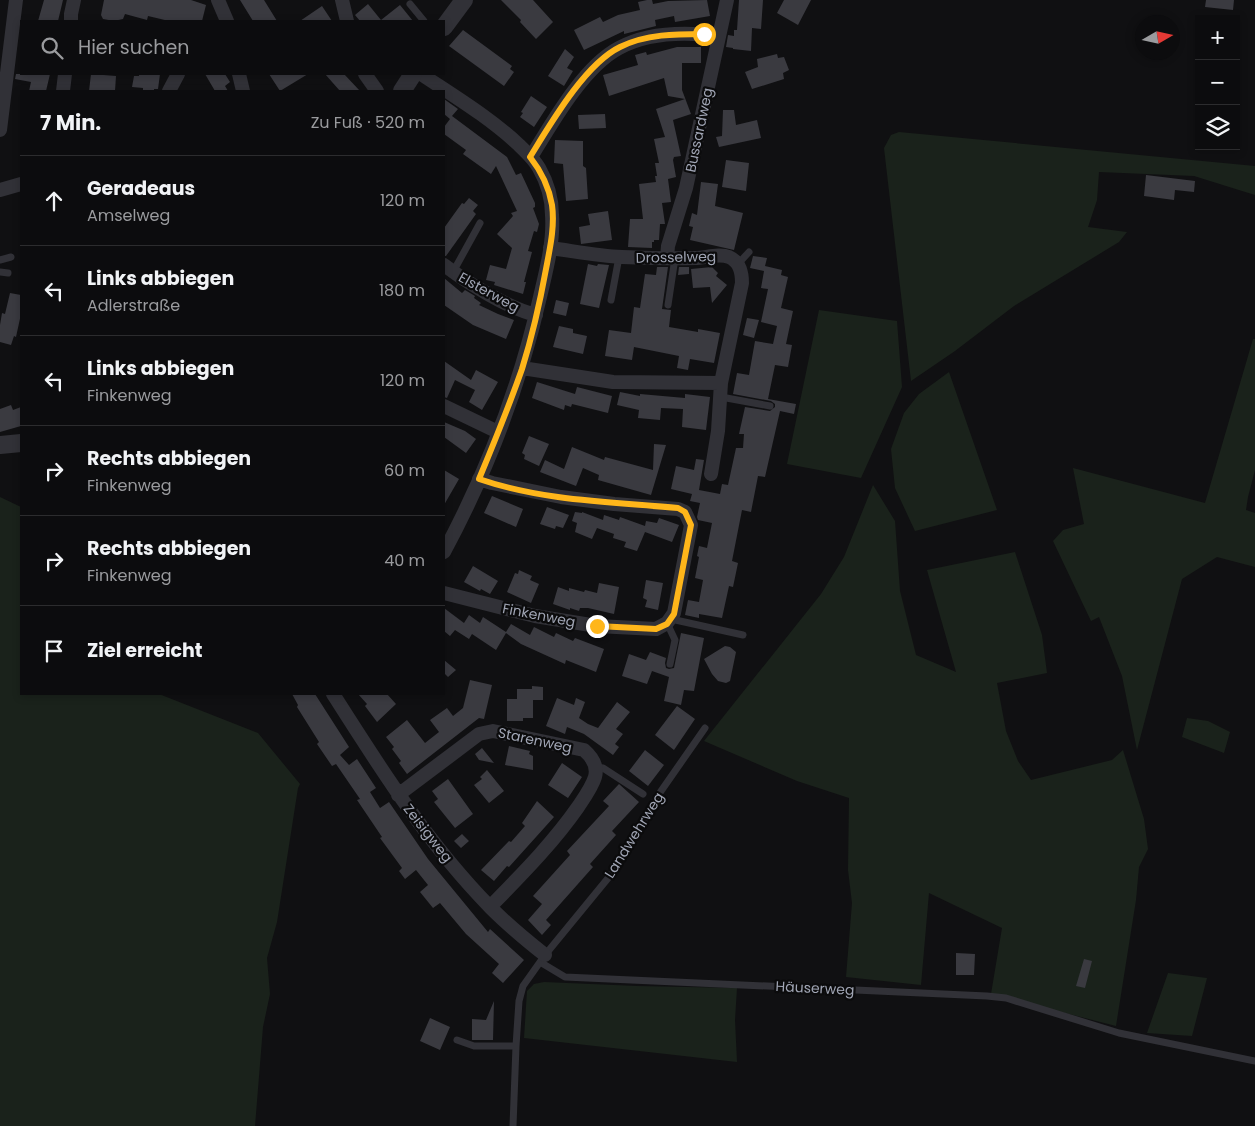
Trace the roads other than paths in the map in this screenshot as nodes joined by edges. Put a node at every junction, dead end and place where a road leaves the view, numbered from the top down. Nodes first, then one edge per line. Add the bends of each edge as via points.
1 (16, 0) edge
2 (74, 0) edge
3 (218, 0) edge
4 (342, 0) edge
5 (464, 0) edge
6 (727, 0) edge
7 (410, 4) dead end
8 (72, 20) edge
9 (224, 20) edge
10 (347, 20) edge
11 (423, 20) edge
12 (445, 27) edge
13 (719, 36) junction
14 (65, 75) edge
15 (177, 75) edge
16 (239, 75) edge
17 (366, 75) edge
18 (412, 75) edge
19 (423, 75) edge
20 (63, 90) edge
21 (170, 90) edge
22 (243, 90) edge
23 (375, 90) edge
24 (403, 90) edge
25 (0, 130) edge
26 (530, 157) junction
27 (20, 184) edge
28 (0, 190) edge
29 (480, 223) dead end
30 (550, 248) junction
31 (750, 252) dead end
32 (11, 257) dead end
33 (619, 257) junction
34 (671, 258) junction
35 (0, 260) edge
36 (738, 264) junction
37 (448, 269) edge
38 (611, 300) dead end
39 (668, 305) dead end
40 (536, 315) junction
41 (522, 368) junction
42 (721, 390) junction
43 (445, 406) edge
44 (770, 406) dead end
45 (498, 432) junction
46 (20, 443) edge
47 (0, 445) edge
48 (711, 474) dead end
49 (479, 479) junction
50 (445, 550) edge
51 (445, 594) edge
52 (669, 621) junction
53 (742, 634) dead end
54 (670, 664) dead end
55 (334, 695) edge
56 (705, 728) dead end
57 (596, 767) junction
58 (398, 794) junction
59 (643, 794) dead end
60 (490, 907) junction
61 (542, 959) junction
62 (457, 1040) dead end
63 (516, 1046) junction
64 (1255, 1062) edge
65 (512, 1126) edge

1 - 25 street
2 - 8 street
3 - 9 street
4 - 10 street
5 - 12 street
6 - 13 street, Bussardweg
7 - 11 lane
13 - 26 street via 668,35 619,47 606,56 576,89
13 - 34 street, Bussardweg via 686,188 668,246
14 - 20 street
15 - 21 street
16 - 22 street
17 - 23 street
18 - 24 street
19 - 26 street via 488,118
26 - 30 street via 544,179 552,204
27 - 28 street
29 - 37 lane
30 - 33 street, Drosselweg
30 - 40 street
31 - 36 lane
32 - 35 lane
33 - 34 street, Drosselweg
33 - 38 lane
34 - 36 street, Drosselweg via 727,257
34 - 39 lane
36 - 42 street via 742,282
37 - 40 street, Elsterweg via 521,311
40 - 41 street
41 - 42 street via 613,382
41 - 45 street
42 - 44 lane
42 - 48 street
43 - 45 street
45 - 49 street
46 - 47 street
49 - 50 street
49 - 52 street via 561,498 678,508 685,512 690,530 674,614
51 - 52 street, Finkenweg via 535,616 597,626 656,629
52 - 53 lane
52 - 54 lane via 675,640
55 - 58 street, Zeisigweg
56 - 61 lane, Landwehrweg via 659,794 609,877
57 - 58 street, Starenweg via 584,750 486,731
57 - 59 lane via 603,768
57 - 60 street via 595,777 585,797 561,830
58 - 60 street, Zeisigweg via 440,850
60 - 61 street, Zeisigweg
61 - 63 lane via 523,986
61 - 64 lane, Häuserweg via 565,977 1006,998 1119,1033
62 - 63 lane via 474,1046
63 - 65 lane

